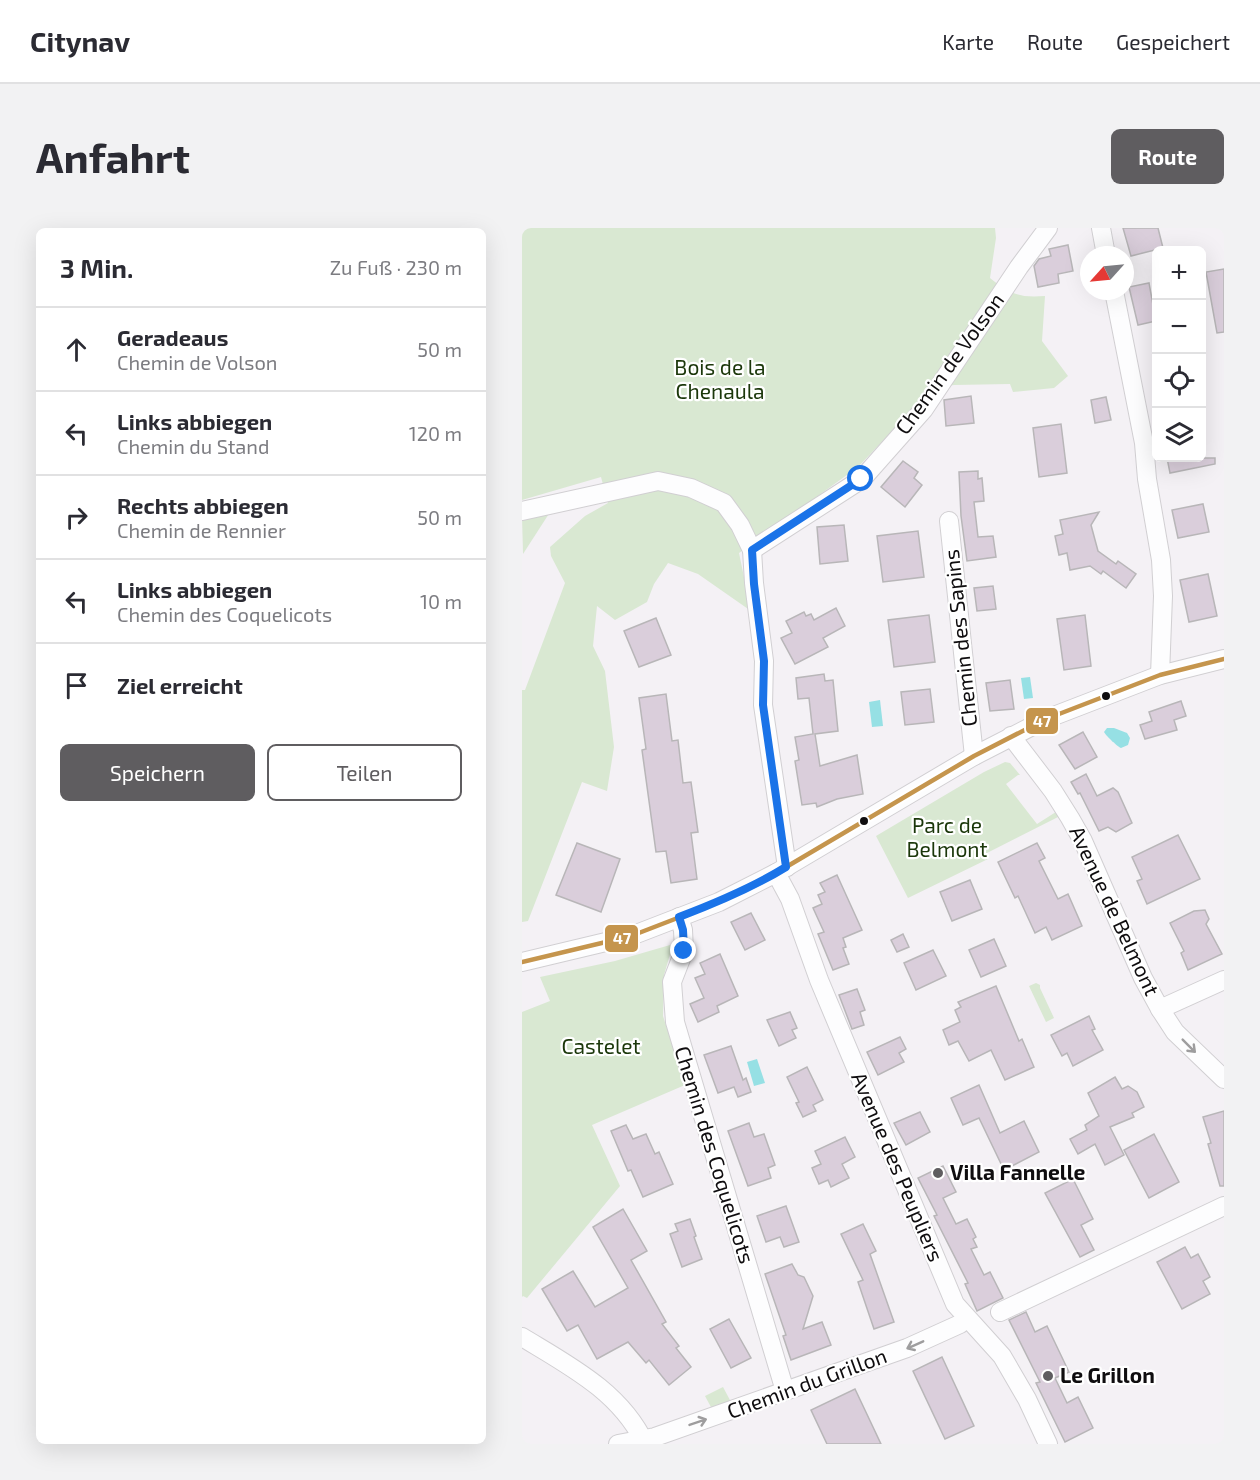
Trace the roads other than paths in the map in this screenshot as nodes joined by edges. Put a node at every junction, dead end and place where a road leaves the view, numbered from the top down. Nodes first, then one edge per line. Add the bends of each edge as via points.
1 (1048, 228) edge
2 (1101, 228) edge
3 (1104, 246) edge
4 (1116, 300) edge
5 (522, 511) edge
6 (949, 521) dead end
7 (752, 550) junction
8 (1224, 659) edge
9 (1161, 675) junction
10 (1011, 736) junction
11 (974, 756) junction
12 (781, 870) junction
13 (679, 917) junction
14 (522, 962) edge
15 (1224, 980) edge
16 (1160, 1009) junction
17 (1224, 1079) edge
18 (1224, 1206) edge
19 (1000, 1312) dead end
20 (966, 1318) junction
21 (522, 1337) edge
22 (785, 1391) junction
23 (644, 1442) edge
24 (618, 1444) edge
25 (1048, 1444) edge

1 - 7 street, Chemin de Volson via 924,409 861,479
2 - 3 street
4 - 9 street via 1144,443 1161,560
5 - 7 street via 658,481 691,488 724,503
6 - 11 street, Chemin des Sapins
7 - 12 street via 764,661 763,705
8 - 9 street
9 - 10 street
10 - 11 street
10 - 16 street, Avenue de Belmont via 1053,790 1083,841
11 - 12 street
12 - 13 street via 719,902
12 - 20 street, Avenue des Peupliers via 819,981 943,1278
13 - 14 street via 631,936
13 - 22 street, Chemin des Coquelicots via 684,951 672,982 675,1022
15 - 16 street
16 -> 17 street, Avenue de Belmont via 1175,1032
18 - 19 street
20 -> 22 street, Chemin du Grillon via 907,1348
20 - 25 street, Avenue des Peupliers via 1002,1356
21 - 23 street via 587,1377 609,1396
23 -> 22 street, Chemin du Grillon
23 - 24 street, Chemin du Grillon

